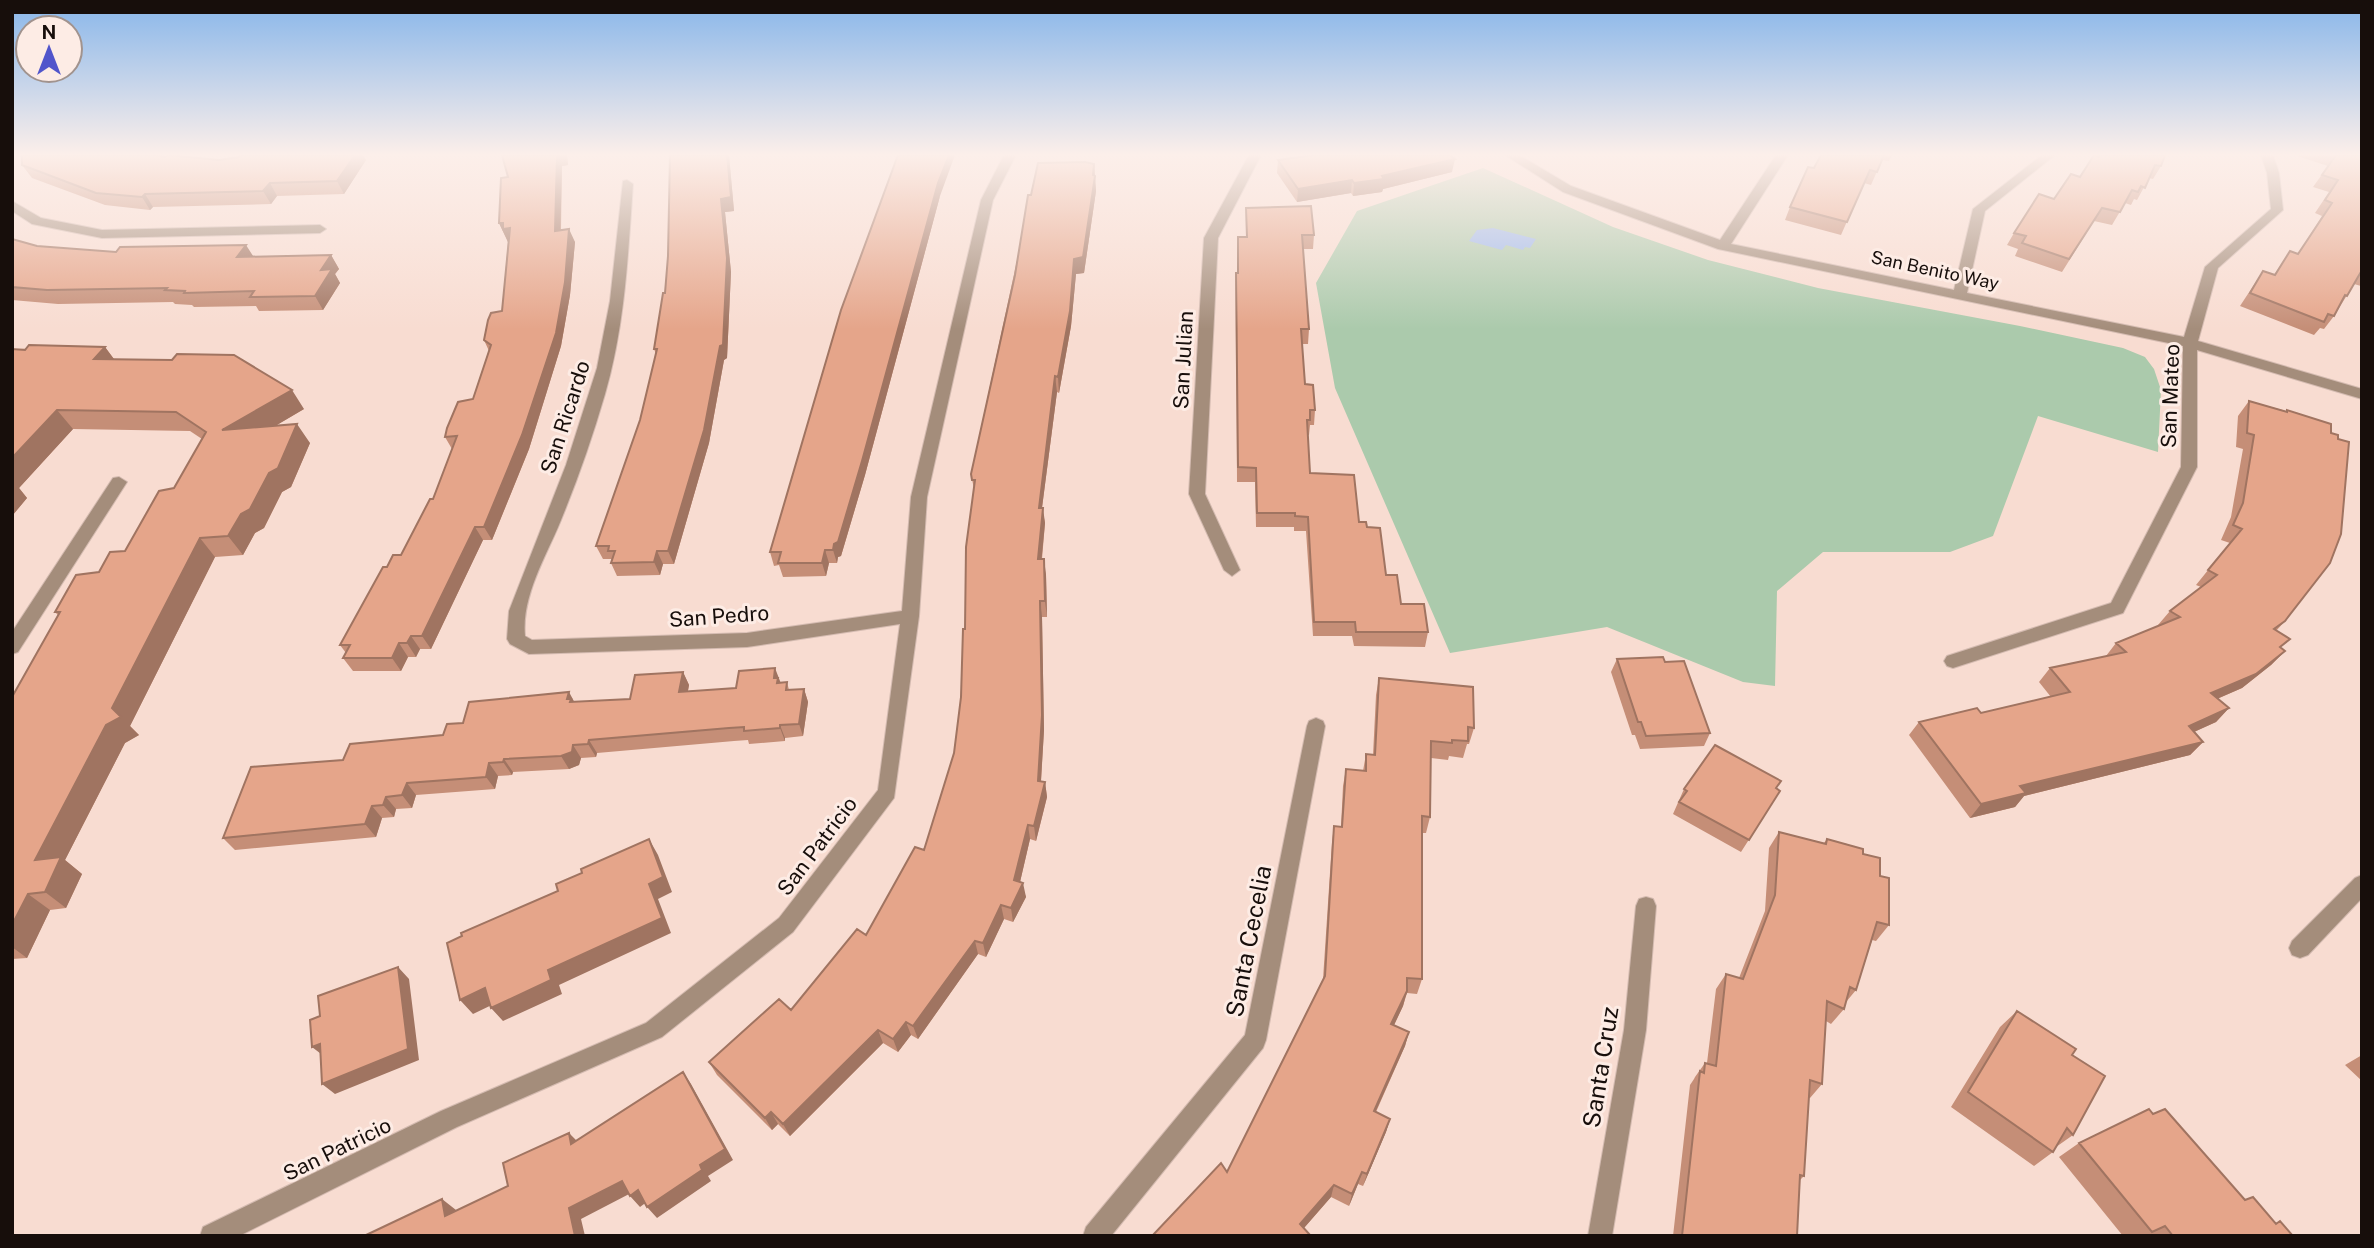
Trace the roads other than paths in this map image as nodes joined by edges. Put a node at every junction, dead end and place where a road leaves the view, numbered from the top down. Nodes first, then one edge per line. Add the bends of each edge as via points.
1 (25, 213) edge
2 (624, 213) edge
3 (983, 213) edge
4 (1223, 213) edge
5 (1633, 213) edge
6 (1744, 213) edge
7 (1978, 213) edge
8 (2273, 213) edge
9 (320, 229) dead end
10 (1723, 246) junction
11 (1960, 295) junction
12 (2190, 342) junction
13 (2362, 394) edge
14 (119, 482) dead end
15 (1233, 570) dead end
16 (910, 616) junction
17 (14, 642) edge
18 (529, 647) joint
19 (1953, 661) dead end
20 (1316, 726) dead end
21 (2362, 884) edge
22 (1646, 905) dead end
23 (2300, 948) dead end
24 (212, 1236) edge
25 (1095, 1236) edge
26 (1600, 1236) edge

1 - 9 street via 37,221 103,234
2 - 18 street, San Ricardo via 615,316 594,407 513,627 516,639
3 - 16 street, San Patricio via 919,497
4 - 15 street, San Julian via 1210,238 1197,494
5 - 10 street, San Benito Way
6 - 10 street
7 - 11 street
8 - 12 street, San Mateo via 2212,267
10 - 11 street, San Benito Way
11 - 12 street, San Benito Way
12 - 13 street, San Benito Way
12 - 19 street, San Mateo via 2189,467 2117,608
14 - 17 street
16 - 18 street, San Pedro via 747,640
16 - 24 street, San Patricio via 887,792 786,925 654,1030 449,1119
20 - 25 street, Santa Cecelia via 1255,1041
21 - 23 street
22 - 26 street, Santa Cruz via 1645,947

